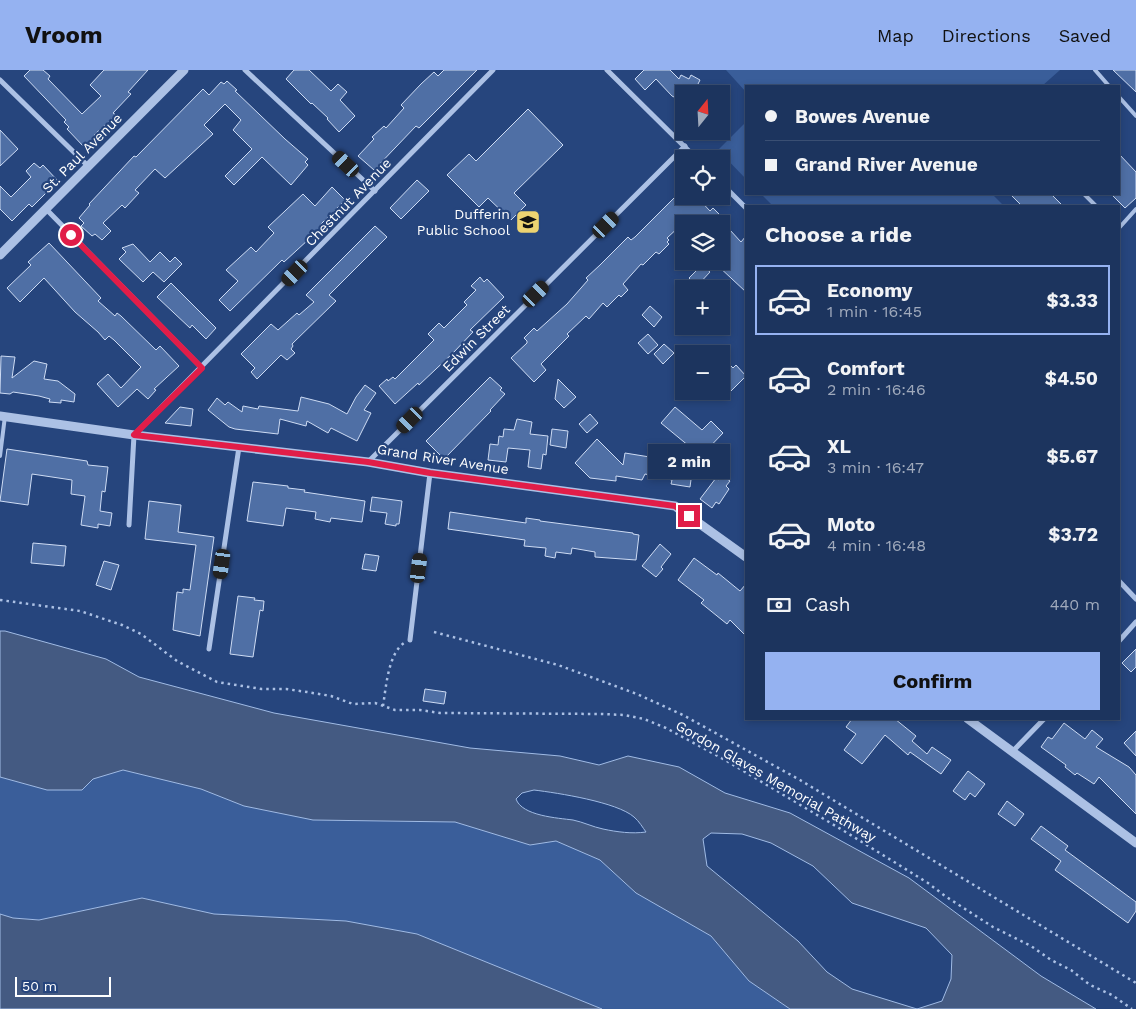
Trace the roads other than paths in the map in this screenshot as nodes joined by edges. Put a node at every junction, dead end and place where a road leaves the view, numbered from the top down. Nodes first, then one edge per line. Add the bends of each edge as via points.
1 (184, 70) edge
2 (245, 70) edge
3 (493, 70) edge
4 (607, 70) edge
5 (1095, 70) edge
6 (0, 80) edge
7 (1108, 85) edge
8 (1120, 98) edge
9 (1136, 116) edge
10 (685, 146) junction
11 (689, 150) edge
12 (88, 166) junction
13 (375, 191) junction
14 (730, 192) edge
15 (1085, 195) edge
16 (1095, 205) edge
17 (745, 207) edge
18 (46, 209) junction
19 (1136, 209) edge
20 (1120, 227) edge
21 (0, 255) edge
22 (202, 368) junction
23 (3, 416) edge
24 (134, 435) junction
25 (239, 447) junction
26 (0, 456) edge
27 (368, 462) junction
28 (430, 473) junction
29 (129, 525) dead end
30 (745, 557) edge
31 (1120, 582) edge
32 (1135, 596) edge
33 (1136, 622) edge
34 (1120, 639) edge
35 (410, 640) road end
36 (209, 649) dead end
37 (969, 720) edge
38 (1043, 720) edge
39 (1013, 752) junction
40 (1136, 843) edge

1 - 12 street, St. Paul Avenue
2 - 13 street
3 - 13 street, Chestnut Avenue
4 - 10 street
5 - 7 lane
6 - 12 street
8 - 9 lane
10 - 11 street
10 - 27 street, Edwin Street
12 - 18 street, St. Paul Avenue
13 - 22 street, Chestnut Avenue
14 - 17 street
15 - 16 lane
18 - 21 street, St. Paul Avenue
18 - 22 street
19 - 20 lane
22 - 24 street, Chestnut Avenue
23 - 24 street, Grand River Avenue
23 - 26 lane
24 - 25 street, Grand River Avenue
24 - 29 street
25 - 27 street, Grand River Avenue
25 - 36 street
27 - 28 street, Grand River Avenue
28 - 30 street, Grand River Avenue via 675,506
28 - 35 street
31 - 32 street
33 - 34 street
37 - 39 street
38 - 39 street
39 - 40 street

